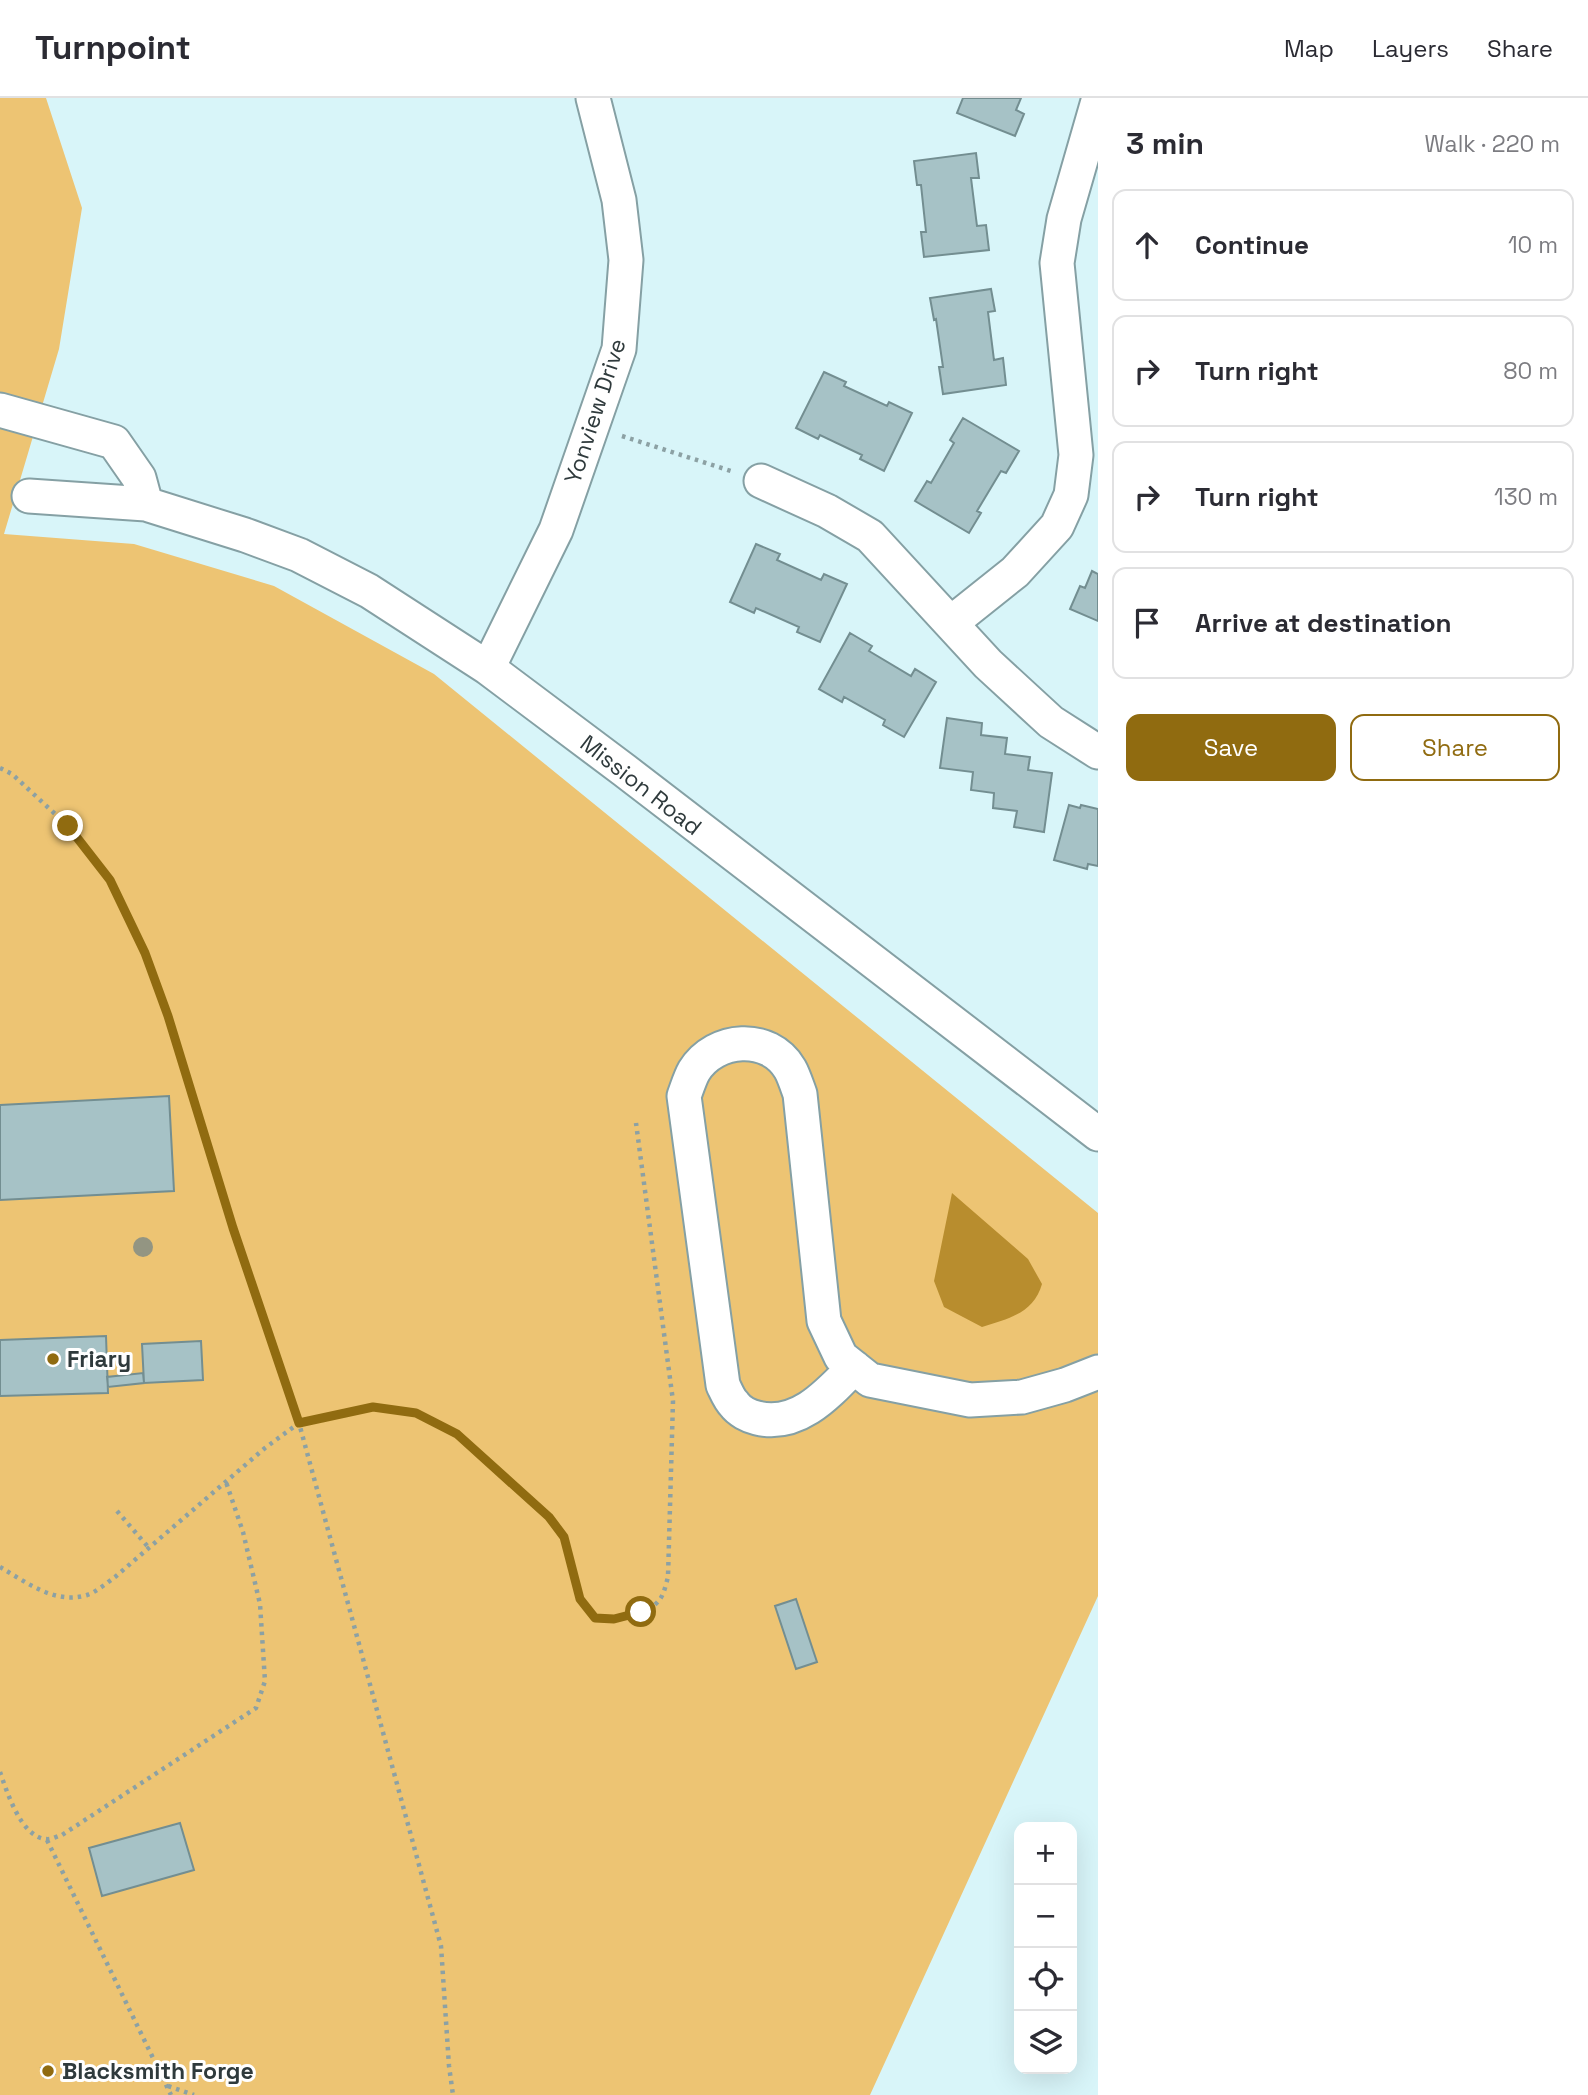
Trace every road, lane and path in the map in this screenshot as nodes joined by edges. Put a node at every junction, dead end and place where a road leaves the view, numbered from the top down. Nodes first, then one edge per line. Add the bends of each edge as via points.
1 (593, 98) edge
2 (1098, 101) edge
3 (0, 410) edge
4 (593, 426) junction
5 (761, 481) joint
6 (29, 495) dead end
7 (146, 504) junction
8 (951, 623) junction
9 (488, 668) junction
10 (1098, 752) edge
11 (0, 768) edge
12 (636, 1123) dead end
13 (1098, 1133) edge
14 (853, 1367) junction
15 (1098, 1372) edge
16 (299, 1423) junction
17 (226, 1482) junction
18 (117, 1511) dead end
19 (149, 1548) junction
20 (0, 1567) edge
21 (0, 1772) edge
22 (1, 1779) edge
23 (47, 1840) junction
24 (167, 2085) junction
25 (172, 2095) edge
26 (194, 2095) edge
27 (453, 2095) edge

1 - 4 street, Yonview Drive via 618,200 626,260 619,349
2 - 8 street via 1064,219 1057,263 1076,455 1071,495 1057,526 1015,572
3 - 7 street via 114,442 139,478
4 - 5 path
4 - 9 street, Yonview Drive via 556,530
5 - 8 street via 870,536
6 - 7 street, Mission Road
7 - 9 street, Mission Road via 299,555 369,591
8 - 10 street via 1051,722
9 - 13 street, Mission Road
11 - 16 path via 68,826 110,880 145,953
12 - 16 path via 673,1401 668,1577 660,1600 641,1612 595,1618 580,1599 564,1537 549,1517 457,1434 416,1413 373,1407
14 - 14 street via 822,1400 792,1417 768,1420 748,1416 734,1405 723,1385 684,1096 695,1070 713,1052 736,1042 773,1051 790,1068 800,1094 824,1321 841,1357
14 - 15 street via 870,1380 970,1400 1022,1397
16 - 17 path
16 - 27 path via 441,1946
17 - 19 path
17 - 23 path via 260,1604 265,1681 256,1709 62,1835
18 - 19 path
19 - 20 path via 87,1595 47,1594
21 - 22 path
22 - 23 path via 17,1817
23 - 24 path
24 - 25 path
24 - 26 path

